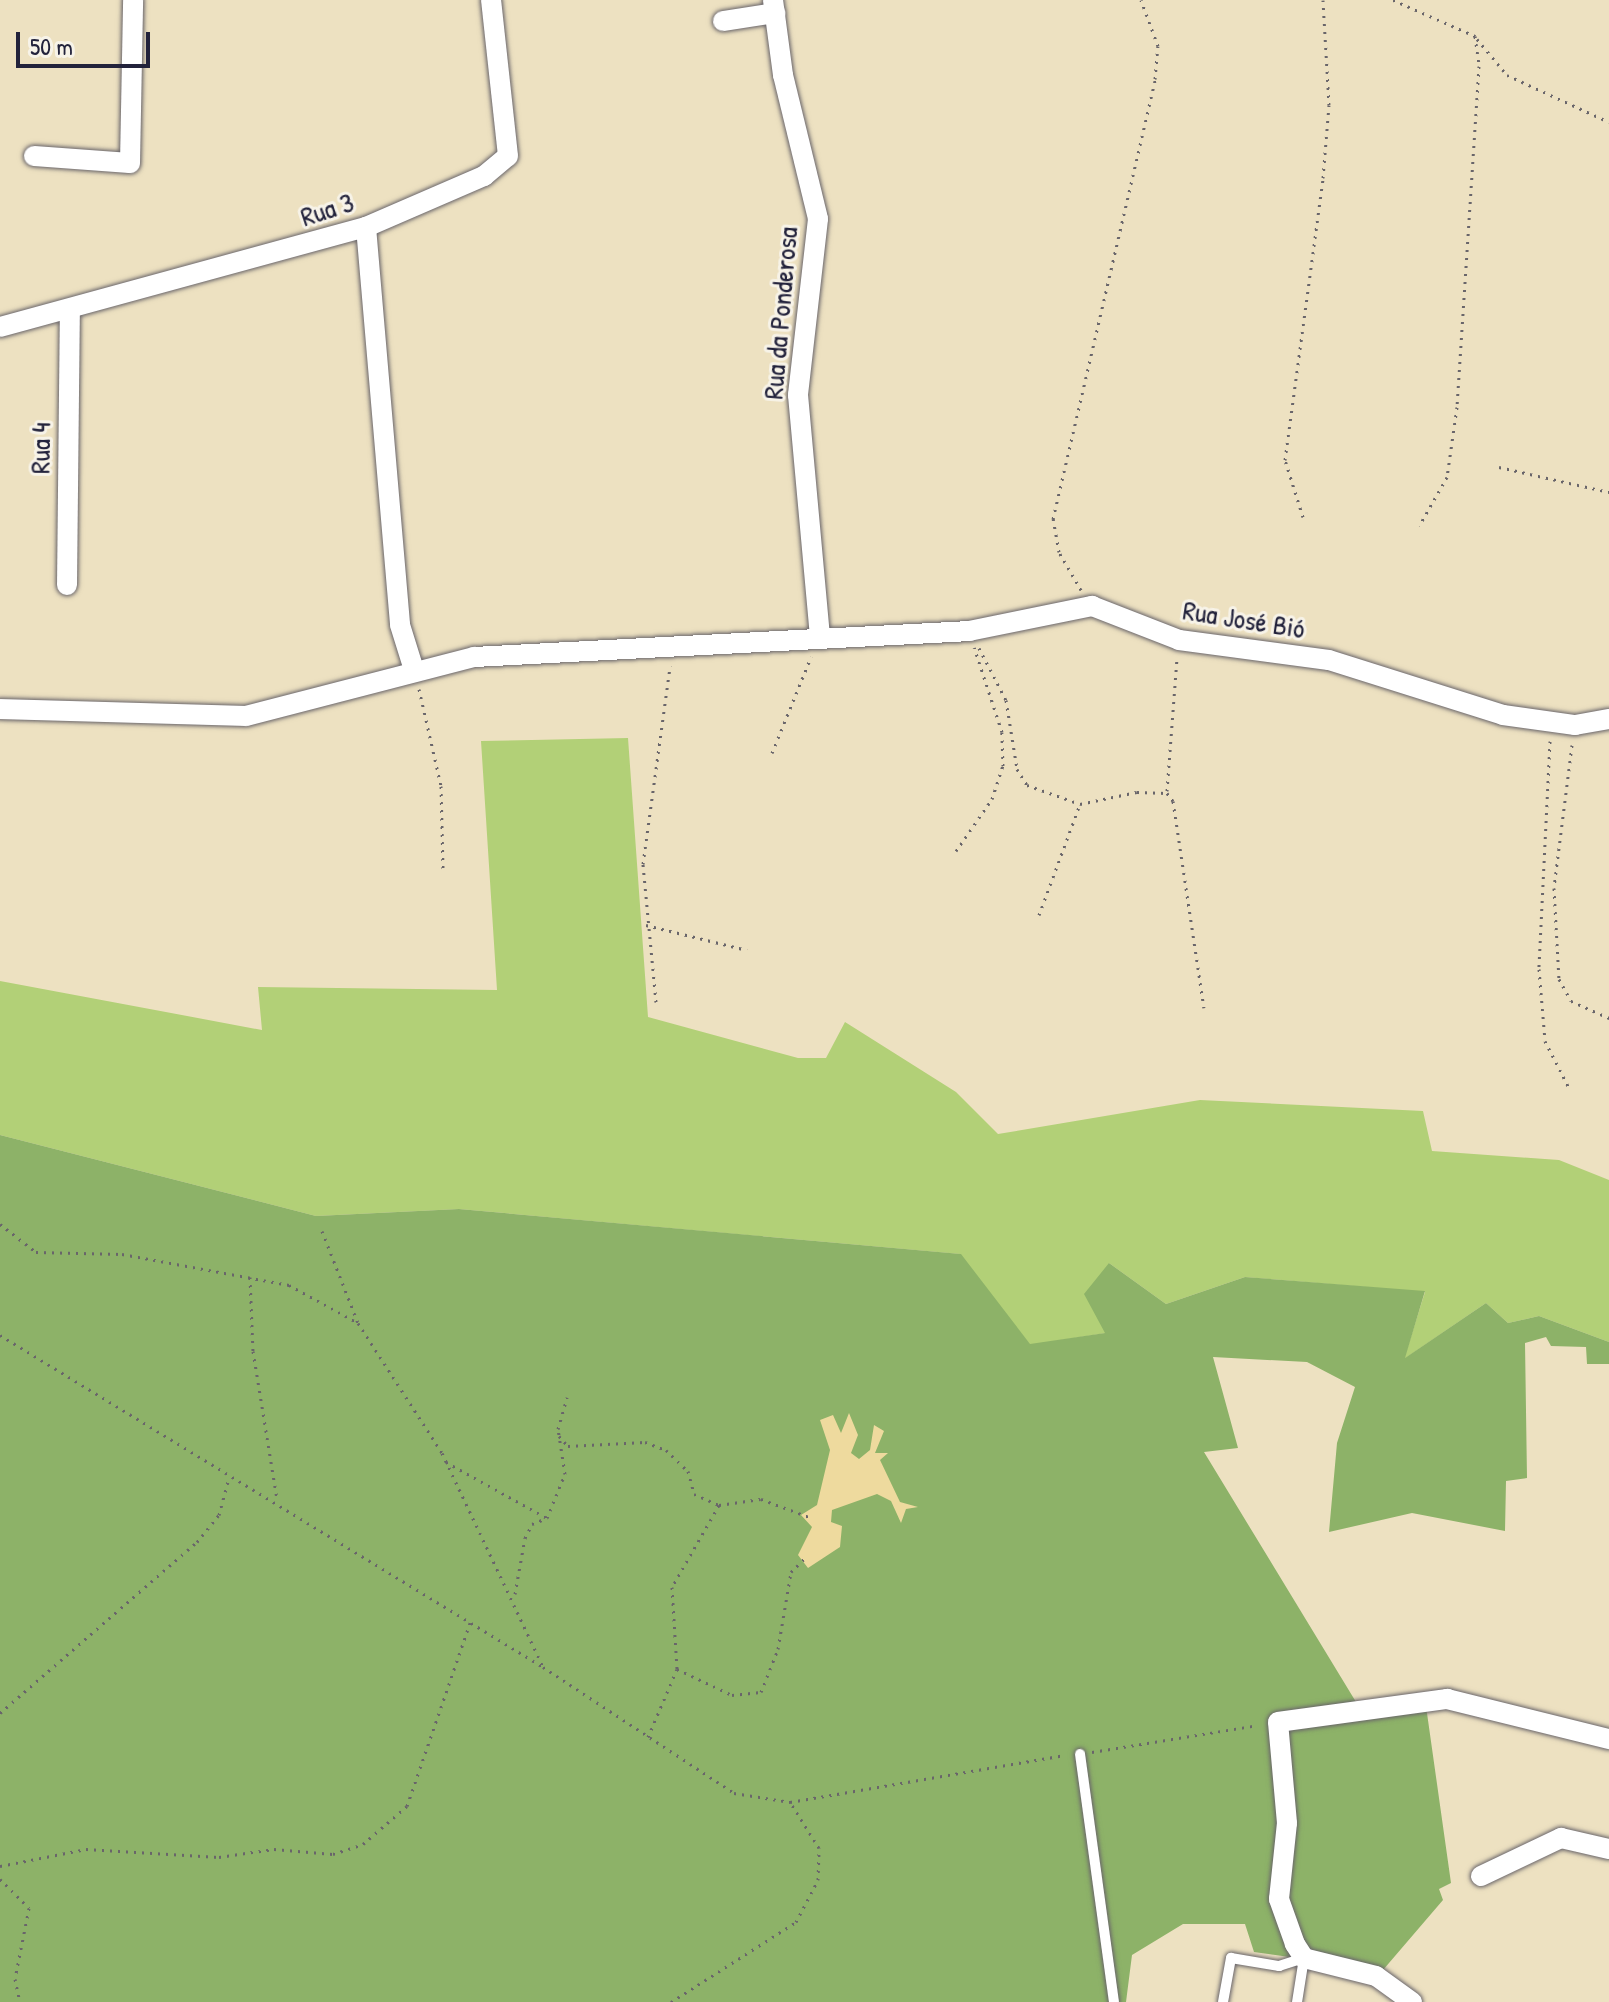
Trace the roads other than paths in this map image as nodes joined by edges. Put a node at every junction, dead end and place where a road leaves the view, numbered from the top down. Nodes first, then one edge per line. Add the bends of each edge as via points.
1 (133, 0) edge
2 (491, 0) edge
3 (774, 6) edge
4 (723, 21) dead end
5 (34, 156) dead end
6 (366, 227) junction
7 (70, 311) junction
8 (0, 327) edge
9 (67, 585) dead end
10 (820, 635) junction
11 (414, 670) junction
12 (0, 709) edge
13 (1609, 719) edge
14 (1609, 1739) edge
15 (1080, 1754) road end
16 (1609, 1849) edge
17 (1481, 1876) dead end
18 (1304, 1958) junction
19 (1114, 2002) edge
20 (1223, 2002) edge
21 (1297, 2002) edge
22 (1412, 2002) edge

1 - 5 street via 130,163
2 - 6 street, Rua 3 via 508,156 484,176
3 - 4 street
3 - 10 street, Rua da Ponderosa via 818,219 798,395
6 - 7 street, Rua 3
6 - 11 street via 400,625
7 - 8 street, Rua 3
7 - 9 street, Rua 4
10 - 11 street via 674,649 474,657
10 - 13 street, Rua José Bió via 969,631 1092,606 1179,640 1329,660 1503,715 1575,725
11 - 12 street via 246,716
14 - 18 street via 1447,1699 1278,1722 1287,1823 1279,1899
15 - 19 lane
16 - 17 street via 1561,1838
18 - 20 lane via 1279,1966 1231,1958
18 - 21 lane
18 - 22 street via 1376,1976

